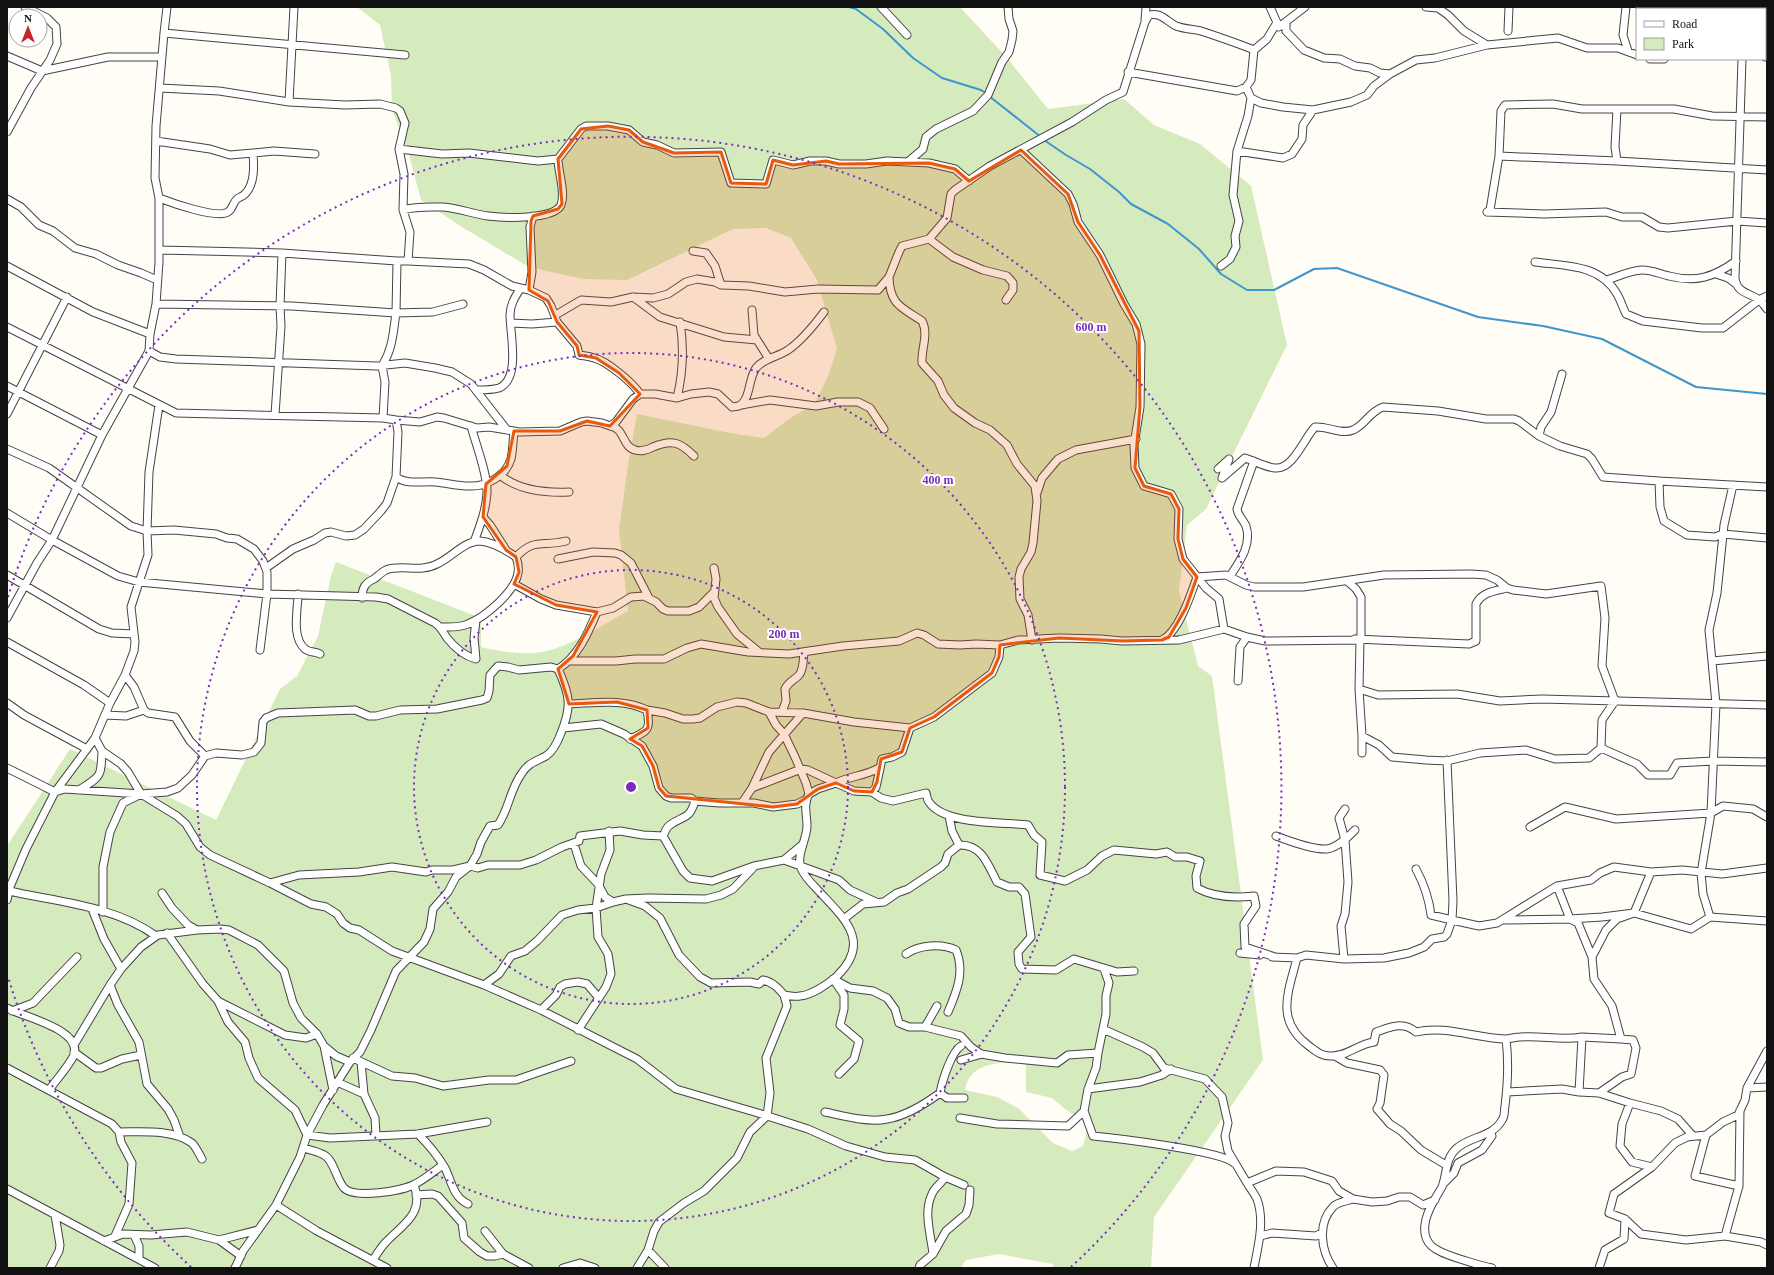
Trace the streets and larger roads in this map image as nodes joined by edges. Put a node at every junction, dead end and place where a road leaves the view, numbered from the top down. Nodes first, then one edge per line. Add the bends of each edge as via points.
1 (26, 7) edge
2 (167, 7) edge
3 (294, 7) edge
4 (881, 7) edge
5 (1008, 7) edge
6 (1146, 7) edge
7 (1270, 7) edge
8 (1305, 7) edge
9 (1426, 7) edge
10 (1509, 7) edge
11 (1626, 7) edge
12 (1145, 22) junction
13 (1286, 22) junction
14 (1276, 24) junction
15 (1508, 31) dead end
16 (164, 33) junction
17 (907, 35) dead end
18 (293, 44) junction
19 (1487, 45) junction
20 (1254, 50) junction
21 (1628, 51) junction
22 (405, 55) dead end
23 (1636, 55) edge
24 (7, 56) edge
25 (162, 57) junction
26 (1742, 60) edge
27 (42, 71) junction
28 (1128, 72) junction
29 (1390, 74) junction
30 (1246, 87) junction
31 (160, 88) junction
32 (1251, 98) junction
33 (289, 102) junction
34 (1617, 109) junction
35 (1313, 110) junction
36 (1740, 116) junction
37 (1767, 117) edge
38 (7, 132) edge
39 (156, 141) junction
40 (399, 149) junction
41 (1021, 150) junction
42 (1237, 151) junction
43 (253, 153) junction
44 (315, 154) dead end
45 (1499, 156) junction
46 (558, 159) junction
47 (909, 161) junction
48 (1617, 161) junction
49 (1738, 168) junction
50 (1767, 170) edge
51 (969, 181) junction
52 (160, 198) junction
53 (7, 200) edge
54 (403, 210) junction
55 (533, 216) junction
56 (1737, 221) junction
57 (1767, 223) edge
58 (929, 239) junction
59 (160, 250) junction
60 (693, 251) dead end
61 (282, 253) junction
62 (397, 261) junction
63 (408, 261) junction
64 (1736, 261) junction
65 (1535, 262) dead end
66 (7, 266) edge
67 (1221, 266) dead end
68 (1716, 274) junction
69 (889, 277) junction
70 (157, 280) junction
71 (1607, 280) junction
72 (1736, 284) junction
73 (721, 285) junction
74 (520, 289) junction
75 (529, 290) junction
76 (1767, 296) edge
77 (67, 297) junction
78 (633, 297) junction
79 (1006, 300) dead end
80 (1759, 300) junction
81 (156, 304) junction
82 (463, 304) dead end
83 (280, 306) junction
84 (1767, 309) edge
85 (752, 310) dead end
86 (824, 312) dead end
87 (396, 313) junction
88 (559, 313) dead end
89 (557, 322) junction
90 (680, 322) junction
91 (511, 323) junction
92 (7, 327) edge
93 (150, 334) junction
94 (757, 340) junction
95 (42, 345) junction
96 (149, 351) junction
97 (769, 359) junction
98 (278, 364) junction
99 (382, 366) junction
100 (1562, 374) dead end
101 (7, 386) edge
102 (128, 389) junction
103 (477, 390) junction
104 (19, 392) junction
105 (640, 394) junction
106 (676, 398) junction
107 (159, 405) junction
108 (742, 405) junction
109 (7, 414) edge
110 (275, 415) junction
111 (383, 418) junction
112 (396, 420) junction
113 (471, 426) junction
114 (610, 426) junction
115 (884, 429) dead end
116 (511, 430) junction
117 (102, 435) junction
118 (1539, 436) junction
119 (1136, 439) junction
120 (7, 449) edge
121 (694, 456) dead end
122 (1254, 461) junction
123 (1218, 469) dead end
124 (500, 475) junction
125 (396, 477) junction
126 (1659, 481) junction
127 (486, 484) junction
128 (1733, 485) junction
129 (1767, 487) edge
130 (78, 488) junction
131 (569, 492) dead end
132 (1036, 496) junction
133 (7, 513) edge
134 (482, 517) junction
135 (147, 530) junction
136 (1722, 534) junction
137 (1767, 538) edge
138 (52, 540) junction
139 (566, 541) dead end
140 (474, 542) junction
141 (506, 550) junction
142 (516, 558) junction
143 (558, 559) dead end
144 (266, 568) junction
145 (714, 568) dead end
146 (7, 575) edge
147 (1230, 576) junction
148 (1197, 577) junction
149 (1347, 581) junction
150 (139, 582) junction
151 (514, 584) junction
152 (26, 585) junction
153 (1507, 588) junction
154 (713, 593) junction
155 (267, 594) junction
156 (298, 594) junction
157 (362, 598) junction
158 (649, 598) junction
159 (597, 612) junction
160 (7, 618) edge
161 (476, 620) junction
162 (440, 627) junction
163 (1224, 629) junction
164 (134, 634) junction
165 (1246, 638) junction
166 (1361, 638) junction
167 (1032, 640) junction
168 (1162, 640) junction
169 (1265, 641) junction
170 (7, 642) edge
171 (1000, 645) junction
172 (260, 650) dead end
173 (804, 652) junction
174 (759, 653) junction
175 (320, 654) dead end
176 (1767, 656) edge
177 (570, 661) junction
178 (1712, 661) junction
179 (558, 669) junction
180 (125, 674) junction
181 (1238, 681) dead end
182 (1359, 689) junction
183 (1614, 702) junction
184 (110, 703) junction
185 (7, 704) edge
186 (569, 704) junction
187 (1716, 704) junction
188 (1767, 705) edge
189 (144, 710) junction
190 (647, 710) junction
191 (769, 712) junction
192 (782, 712) junction
193 (803, 713) junction
194 (106, 715) junction
195 (563, 728) junction
196 (910, 728) junction
197 (784, 734) junction
198 (1362, 736) junction
199 (95, 738) junction
200 (630, 739) junction
201 (1601, 748) junction
202 (87, 749) junction
203 (102, 751) junction
204 (1362, 753) dead end
205 (205, 756) junction
206 (1448, 760) junction
207 (1713, 761) junction
208 (1767, 762) edge
209 (7, 768) edge
210 (879, 768) junction
211 (801, 769) junction
212 (836, 783) junction
213 (752, 788) junction
214 (79, 790) junction
215 (55, 792) junction
216 (872, 792) junction
217 (141, 794) junction
218 (807, 797) junction
219 (695, 801) junction
220 (742, 803) junction
221 (1345, 809) dead end
222 (1711, 813) junction
223 (949, 816) junction
224 (1767, 817) edge
225 (1530, 827) dead end
226 (1355, 830) dead end
227 (609, 831) junction
228 (663, 836) junction
229 (1276, 836) dead end
230 (1345, 840) junction
231 (574, 844) junction
232 (802, 845) junction
233 (959, 845) junction
234 (784, 860) junction
235 (470, 866) junction
236 (754, 866) junction
237 (800, 867) junction
238 (1767, 868) edge
239 (1416, 869) dead end
240 (1651, 872) junction
241 (1702, 873) junction
242 (270, 882) junction
243 (600, 886) junction
244 (1557, 886) junction
245 (8, 892) edge
246 (162, 893) dead end
247 (626, 899) junction
248 (7, 900) edge
249 (613, 902) junction
250 (876, 902) junction
251 (596, 908) junction
252 (92, 909) junction
253 (104, 912) junction
254 (1634, 913) junction
255 (1710, 917) junction
256 (845, 918) junction
257 (1570, 919) junction
258 (1452, 920) junction
259 (1504, 920) junction
260 (1767, 921) edge
261 (197, 930) junction
262 (167, 933) junction
263 (156, 936) junction
264 (1240, 953) dead end
265 (906, 954) dead end
266 (77, 957) dead end
267 (410, 957) junction
268 (1275, 957) junction
269 (1592, 957) junction
270 (1297, 958) junction
271 (1344, 959) junction
272 (121, 969) junction
273 (1104, 969) dead end
274 (1134, 971) dead end
275 (834, 979) junction
276 (110, 985) junction
277 (484, 985) junction
278 (784, 996) junction
279 (599, 998) dead end
280 (218, 1001) junction
281 (937, 1006) dead end
282 (10, 1010) edge
283 (542, 1010) junction
284 (948, 1012) dead end
285 (925, 1027) junction
286 (1103, 1029) junction
287 (578, 1030) junction
288 (317, 1034) junction
289 (1582, 1037) junction
290 (1506, 1039) junction
291 (1621, 1039) junction
292 (324, 1046) junction
293 (961, 1046) dead end
294 (74, 1049) junction
295 (1767, 1051) edge
296 (1098, 1053) junction
297 (982, 1054) junction
298 (142, 1055) junction
299 (1335, 1056) junction
300 (352, 1060) junction
301 (960, 1060) dead end
302 (571, 1061) dead end
303 (361, 1062) junction
304 (7, 1068) edge
305 (1171, 1069) junction
306 (839, 1074) dead end
307 (337, 1082) junction
308 (1767, 1087) edge
309 (1747, 1088) junction
310 (1088, 1089) junction
311 (50, 1090) junction
312 (333, 1090) junction
313 (1507, 1092) junction
314 (1579, 1092) junction
315 (940, 1093) junction
316 (1599, 1093) junction
317 (364, 1094) junction
318 (964, 1098) dead end
319 (1630, 1104) junction
320 (1740, 1109) junction
321 (1084, 1111) junction
322 (825, 1112) dead end
323 (767, 1116) junction
324 (960, 1118) dead end
325 (487, 1122) dead end
326 (119, 1132) junction
327 (1491, 1133) junction
328 (307, 1134) junction
329 (418, 1134) junction
330 (376, 1135) junction
331 (1706, 1135) junction
332 (1693, 1136) junction
333 (180, 1137) junction
334 (303, 1148) junction
335 (202, 1159) dead end
336 (443, 1165) junction
337 (1446, 1166) junction
338 (1652, 1167) junction
339 (1241, 1171) junction
340 (945, 1177) junction
341 (1247, 1183) junction
342 (1443, 1184) junction
343 (414, 1185) junction
344 (1739, 1186) junction
345 (7, 1189) edge
346 (416, 1195) junction
347 (1353, 1199) junction
348 (1435, 1200) junction
349 (468, 1204) dead end
350 (276, 1205) junction
351 (54, 1215) junction
352 (1625, 1219) junction
353 (258, 1230) junction
354 (485, 1231) dead end
355 (1322, 1233) junction
356 (134, 1235) junction
357 (115, 1236) junction
358 (1260, 1236) junction
359 (1725, 1236) junction
360 (219, 1240) junction
361 (104, 1242) junction
362 (1767, 1245) edge
363 (648, 1250) junction
364 (503, 1254) junction
365 (933, 1254) junction
366 (241, 1256) junction
367 (140, 1259) junction
368 (374, 1260) junction
369 (50, 1268) edge
370 (138, 1268) edge
371 (155, 1268) edge
372 (235, 1268) edge
373 (386, 1268) edge
374 (529, 1268) edge
375 (563, 1268) edge
376 (595, 1268) edge
377 (637, 1268) edge
378 (665, 1268) edge
379 (919, 1268) edge
380 (1254, 1268) edge
381 (1333, 1268) edge
382 (1490, 1268) edge
383 (1599, 1268) edge

1 - 27 street via 47,18 56,27 57,44
2 - 16 street
3 - 18 street
4 - 17 street
5 - 47 street via 1013,31 1012,40 1009,52 988,95 973,111 936,129 926,137 923,149
6 - 12 street
7 - 14 street
8 - 13 street
9 - 19 street via 1438,8 1464,31
10 - 15 street
11 - 21 street via 1623,35
12 - 20 street via 1149,15 1155,13 1183,28
12 - 28 street
13 - 14 street via 1279,27
13 - 29 street via 1286,31 1304,50 1324,58 1370,68 1380,74
14 - 20 street via 1267,39
16 - 18 street
16 - 25 street
18 - 22 street
18 - 33 street
19 - 21 street via 1558,38 1587,48 1618,48
19 - 29 street via 1416,60
20 - 30 street via 1251,80
21 - 23 street
24 - 27 street
25 - 27 street via 108,57
25 - 31 street
26 - 36 street
27 - 38 street
28 - 30 street via 1238,91
28 - 41 street via 1123,92
29 - 35 street via 1367,95 1351,102
30 - 32 street
31 - 33 street via 219,92
31 - 39 street
32 - 35 street via 1283,107
32 - 42 street
33 - 40 street via 380,104 396,108 405,122
34 - 36 street via 1674,109 1712,116
34 - 45 street via 1582,109 1553,104 1505,105 1501,111
34 - 48 street
35 - 42 street via 1303,125 1302,139 1292,154 1283,158
36 - 37 street
36 - 49 street
39 - 43 street via 210,149 230,155
39 - 52 street via 155,178
40 - 46 street via 442,154 469,153 538,161
40 - 54 street via 404,174
41 - 51 street via 990,166
41 - 119 street via 1068,194 1078,222 1100,255 1136,324 1141,344 1140,413
42 - 67 street via 1233,195 1239,221 1235,236 1236,247 1230,259
43 - 44 street via 274,151
43 - 52 street via 251,185 243,196 236,200 230,211 218,214 188,208
45 - 48 street
45 - 56 street via 1492,201 1487,212 1606,212 1622,218 1642,217 1659,227 1668,228
46 - 47 street via 581,129 586,126 608,126 629,130 643,142 657,145 674,154 721,152 731,183 766,184 773,160 793,165 810,161 866,164
46 - 55 street via 564,195 562,204 558,209
47 - 51 street via 955,169
48 - 49 street
49 - 50 street
49 - 56 street
51 - 58 street via 951,194 947,218
52 - 59 street
53 - 70 street via 21,207 39,225 53,231 75,248 96,254
54 - 55 street via 412,207 444,207 506,218
54 - 63 street via 410,232
55 - 75 street via 530,227 532,272
56 - 57 street
56 - 64 street
58 - 69 street via 902,246
58 - 79 street via 953,257 983,270 1007,276 1013,283 1013,290
59 - 61 street
59 - 70 street
60 - 73 street via 706,253 715,266
61 - 62 street
61 - 83 street
62 - 63 street
62 - 87 street
63 - 74 street via 469,264
64 - 68 street
64 - 72 street
65 - 71 street via 1584,268 1598,273
66 - 77 street
68 - 71 street via 1706,278 1682,278 1640,270
68 - 72 street
69 - 73 street via 878,290 818,289 785,292 749,286
69 - 132 street via 893,300 925,326 922,363 938,381 954,408 990,430 1007,445 1017,464 1035,486
70 - 81 street
71 - 80 street via 1626,314 1643,321 1723,328
72 - 80 street via 1742,292
73 - 78 street via 696,279 686,282 668,294 653,298
74 - 75 street
74 - 91 street via 511,307
75 - 89 street via 546,298
76 - 80 street
77 - 93 street via 94,312
77 - 95 street
78 - 88 street via 610,302 581,300
78 - 90 street via 660,317
80 - 84 street
81 - 83 street
81 - 93 street
82 - 87 street via 434,312
83 - 87 street
83 - 98 street via 282,326
85 - 94 street via 752,326
86 - 97 street via 786,352
87 - 99 street via 393,342
89 - 91 street
89 - 105 street via 577,346 579,355 596,358 635,385
90 - 94 street via 724,336
90 - 106 street via 682,352 680,384
91 - 103 street via 513,363 509,379 499,388
92 - 95 street
93 - 96 street
94 - 97 street
95 - 102 street
95 - 104 street
96 - 98 street via 160,357 176,359
96 - 102 street
97 - 108 street via 755,369
98 - 99 street
98 - 110 street
99 - 103 street via 405,363 452,372
99 - 111 street via 385,382
100 - 118 street via 1551,412 1541,427
101 - 104 street
102 - 107 street
102 - 117 street
103 - 116 street via 501,424
104 - 109 street
104 - 117 street
105 - 106 street
105 - 114 street
106 - 108 street via 709,392 718,394 732,407
107 - 110 street via 176,413
107 - 135 street via 149,472
108 - 115 street via 770,400 810,405 858,402 870,408
110 - 111 street
111 - 112 street
112 - 113 street via 420,422 437,417
112 - 125 street
113 - 116 street
113 - 127 street
114 - 116 street via 587,421 560,432
114 - 121 street via 620,431 633,450 645,451 661,444 675,443 681,444
116 - 124 street via 510,460
117 - 130 street
118 - 122 street via 1514,419 1486,419 1438,411 1383,407 1375,410 1354,430 1315,427 1291,462 1283,467 1276,468
118 - 126 street via 1587,454 1603,477
119 - 132 street via 1076,450 1058,459 1042,478
119 - 148 street via 1134,468 1144,486 1171,494 1179,509 1178,539 1183,559
120 - 130 street via 49,468
122 - 123 street via 1245,458 1222,478 1229,459
122 - 147 street via 1238,509 1238,515 1246,526 1247,546
124 - 127 street
124 - 131 street via 520,487
125 - 127 street via 408,482 442,482 470,486
125 - 144 street via 387,503 364,529 355,535 346,536 325,533 293,549
126 - 128 street
126 - 136 street via 1660,507 1664,521 1687,535 1715,537
127 - 134 street
128 - 129 street
128 - 136 street
130 - 135 street via 131,526
130 - 138 street
132 - 167 street via 1032,548 1019,577 1020,599 1028,615
133 - 138 street
134 - 140 street
134 - 141 street
135 - 144 street via 204,532 237,539 259,555
135 - 150 street via 148,555
136 - 137 street
136 - 178 street via 1718,593 1709,630
138 - 150 street via 118,576
138 - 152 street
139 - 142 street via 535,544 523,550
140 - 141 street via 481,541
140 - 157 street via 427,568 387,570 365,584
141 - 142 street
142 - 151 street via 518,572
143 - 158 street via 593,552 621,555 634,568
144 - 155 street
145 - 154 street via 716,579
146 - 152 street
147 - 148 street
147 - 149 street via 1254,587 1303,587
148 - 163 street via 1219,599
148 - 168 street via 1186,608 1169,637
149 - 153 street via 1384,575 1471,574 1486,575
149 - 166 street via 1360,597
150 - 155 street
150 - 164 street via 131,607
151 - 159 street via 556,605
151 - 161 street via 496,606
152 - 160 street
152 - 164 street via 99,629 112,633
153 - 166 street via 1487,593 1479,598 1476,604 1476,641 1469,644
153 - 183 street via 1546,594 1601,586 1605,618 1602,666
154 - 158 street via 699,607 689,611 668,611
154 - 174 street via 718,607 732,628
155 - 156 street
155 - 172 street
156 - 157 street
156 - 175 street via 296,629 299,640 303,648
157 - 162 street via 388,599
158 - 159 street via 631,597 613,608
159 - 177 street
161 - 162 street via 458,627
161 - 162 street via 476,659 462,654
163 - 165 street
163 - 168 street via 1179,640
164 - 180 street via 134,651
165 - 169 street
165 - 181 street via 1240,647
166 - 169 street
167 - 168 street
167 - 171 street via 1018,640
169 - 182 street via 1360,640
170 - 184 street via 84,685
171 - 173 street via 938,644 917,633 899,641
171 - 196 street via 999,656 992,673 934,717
173 - 174 street
173 - 192 street via 802,671 785,689 786,701
174 - 177 street via 701,644 661,659
176 - 178 street
177 - 179 street
178 - 187 street
179 - 186 street
179 - 205 street via 551,667 520,670 498,666 490,675 487,698 437,709 400,710 376,716 355,710 278,714 266,718 263,722 261,743 254,752
180 - 184 street
180 - 189 street via 139,696
182 - 183 street via 1378,696 1456,694 1500,701 1542,699
182 - 198 street
183 - 187 street
183 - 201 street via 1602,720
184 - 194 street
185 - 202 street
186 - 190 street via 617,702
186 - 195 street
187 - 188 street
187 - 207 street
189 - 194 street via 126,716
189 - 205 street via 148,713 175,717 190,741
190 - 191 street via 693,719 700,718 717,707 737,702
190 - 200 street via 650,723 648,728 644,733
191 - 192 street
191 - 197 street
192 - 193 street
193 - 196 street
193 - 197 street
194 - 199 street
195 - 200 street via 601,724
195 - 235 street via 555,746 547,755 532,762 523,771 503,817 498,825 490,826
196 - 210 street via 902,752 882,759
197 - 211 street
197 - 213 street via 769,752
198 - 204 street
198 - 206 street via 1379,745 1392,757
199 - 202 street
199 - 203 street
200 - 219 street via 642,746 654,766 659,788 666,796 675,799 691,798
201 - 206 street via 1589,758 1555,759 1526,750 1480,753
201 - 207 street via 1637,764 1648,775 1670,776 1677,763
202 - 215 street
203 - 214 street via 98,777
203 - 217 street via 121,764
205 - 217 street via 192,775 178,788 167,792
206 - 258 street
207 - 208 street
207 - 222 street
209 - 215 street
210 - 212 street via 871,773 852,776
210 - 216 street via 876,787
211 - 212 street
211 - 213 street
211 - 218 street
212 - 216 street via 854,791
212 - 218 street via 818,788
213 - 220 street
214 - 215 street via 65,789
214 - 217 street
215 - 245 street via 26,849
216 - 223 street via 881,798 893,800 926,793 928,802
217 - 242 street via 177,816 186,824 200,847 210,855
217 - 253 street via 123,803 110,832 103,867
218 - 220 street via 797,804 784,806
218 - 232 street via 807,828
219 - 220 street
219 - 228 street via 692,812 682,820 669,825
221 - 230 street via 1339,818
222 - 224 street via 1723,806 1753,809
222 - 225 street via 1616,819 1565,807
222 - 241 street
223 - 233 street via 952,831
223 - 268 street via 1028,825 1042,842 1040,875 1064,881 1086,870 1102,856 1114,850 1156,854 1167,852 1175,857 1200,861 1196,876 1197,888 1206,893 1231,897 1254,896 1256,906 1244,924 1245,946
226 - 230 street
227 - 228 street
227 - 231 street via 580,836 579,841
227 - 243 street via 610,850 602,868
228 - 236 street via 683,872 690,878 712,881
229 - 230 street via 1296,844 1328,849
230 - 271 street via 1348,882 1345,914 1341,926
231 - 235 street via 520,865 488,865 478,868
231 - 243 street via 581,866
232 - 234 street
232 - 237 street
233 - 250 street via 948,854 941,867 884,902
233 - 274 street via 967,844 978,850 984,855 997,882 1009,887 1019,887 1025,894 1032,937 1018,952 1022,969 1056,970 1074,958 1117,972
234 - 236 street
234 - 237 street
235 - 242 street via 426,872 384,867 359,872 299,875
235 - 267 street via 456,876 448,892 436,904 424,942
236 - 247 street via 733,888 706,899
237 - 250 street via 839,880 850,890
237 - 256 street via 806,878
238 - 241 street via 1722,874
239 - 258 street via 1425,885 1431,915
240 - 241 street via 1682,870
240 - 244 street via 1614,867 1591,880
240 - 254 street
241 - 255 street via 1703,894
242 - 267 street via 311,904 326,906 350,928
243 - 249 street via 605,897
243 - 251 street
244 - 257 street
244 - 259 street
245 - 248 street
245 - 252 street
246 - 261 street via 178,916
247 - 249 street
247 - 278 street via 645,906 660,918 679,955 700,978 711,983 759,984 763,980 777,987
249 - 251 street
250 - 256 street via 863,904
251 - 277 street via 562,914 525,951 511,956 499,974
251 - 287 street via 598,937 608,954 611,974 606,987
252 - 253 street
252 - 272 street
253 - 263 street via 134,922
254 - 255 street via 1691,929
254 - 257 street
254 - 269 street via 1617,919 1606,930
255 - 260 street
256 - 275 street via 851,932 854,951 847,966
257 - 259 street
257 - 269 street via 1578,923
258 - 259 street via 1480,926
258 - 271 street via 1448,934 1432,939 1409,953 1384,958
261 - 262 street
261 - 288 street via 229,930 264,950 284,971 296,1011
262 - 263 street
262 - 280 street
263 - 272 street
264 - 268 street
265 - 284 street via 913,949 925,947 946,946 956,950 961,974
266 - 282 street via 34,1003
267 - 277 street
267 - 300 street via 396,971 371,1030 360,1052
268 - 270 street
269 - 291 street via 1594,979 1612,1006
270 - 271 street via 1306,955
270 - 299 street via 1286,999 1289,1025 1300,1039 1321,1055
272 - 276 street
273 - 286 street via 1109,983
275 - 278 street via 810,993
275 - 285 street via 850,988 873,991 886,998 895,1009 899,1023 909,1027
275 - 306 street via 844,996 840,1025 859,1041 854,1059
276 - 294 street
276 - 298 street via 139,1042
277 - 283 street
278 - 323 street via 787,1006 766,1058 770,1093
279 - 283 street via 587,984 571,982 560,987
280 - 288 street via 285,1035 306,1038
280 - 328 street via 228,1022 245,1042 258,1078 295,1110
281 - 285 street
282 - 294 street via 65,1033 72,1039
283 - 287 street
285 - 297 street via 961,1036
286 - 296 street
286 - 305 street via 1143,1046 1153,1053 1164,1068
287 - 323 street via 638,1059 676,1089
288 - 292 street
289 - 290 street
289 - 291 street
289 - 314 street
290 - 299 street via 1445,1031 1416,1032 1409,1026 1393,1026 1376,1032 1374,1042
290 - 313 street via 1509,1059
291 - 316 street via 1633,1040 1636,1048 1631,1074 1622,1077
292 - 300 street via 336,1056
292 - 312 street
293 - 315 street via 957,1048 950,1062
294 - 298 street via 96,1068
294 - 311 street via 73,1057
295 - 309 street
296 - 297 street via 1068,1055 1057,1063
296 - 310 street via 1096,1068
297 - 301 street
298 - 333 street via 147,1084 168,1108
299 - 337 street via 1347,1063 1380,1070 1384,1075 1378,1109 1390,1124 1421,1150
300 - 303 street
300 - 307 street
302 - 303 street via 516,1080 489,1080 443,1086 415,1078 392,1076
303 - 317 street
304 - 311 street
305 - 310 street via 1162,1075 1140,1082
305 - 339 street via 1206,1079 1222,1097 1228,1122 1225,1136 1228,1151
307 - 312 street
307 - 317 street
308 - 309 street
309 - 320 street
310 - 321 street
311 - 326 street via 112,1124
312 - 328 street
313 - 314 street via 1562,1089
313 - 327 street via 1503,1120
314 - 316 street
315 - 318 street via 947,1098
315 - 322 street via 916,1108 886,1119 846,1117
316 - 319 street
317 - 330 street via 375,1118
319 - 332 street via 1661,1111 1678,1119
319 - 338 street via 1622,1124 1620,1146 1632,1162
320 - 331 street via 1738,1115 1723,1122
320 - 344 street
321 - 324 street via 1068,1126 997,1124
321 - 339 street via 1093,1136 1213,1154 1230,1159
323 - 340 street via 808,1129 846,1146 886,1157 915,1160
323 - 363 street via 750,1132 737,1158 704,1191 659,1222
325 - 329 street
326 - 333 street via 159,1133
326 - 357 street via 121,1142 132,1163 129,1204
327 - 337 street via 1469,1139 1455,1149
327 - 342 street via 1492,1136 1482,1150 1458,1163 1454,1173
328 - 330 street via 330,1138
328 - 334 street
329 - 330 street
329 - 336 street
331 - 332 street
331 - 344 street via 1695,1176
332 - 338 street via 1675,1143
333 - 335 street via 192,1144
334 - 343 street via 328,1158 345,1189 352,1193 388,1192
334 - 350 street
336 - 343 street
336 - 349 street via 457,1196
337 - 342 street
338 - 352 street via 1614,1194 1609,1213
339 - 341 street
340 - 365 street via 928,1202
340 - 365 street via 967,1188 969,1205 966,1214 946,1231
341 - 347 street via 1276,1171 1304,1172 1332,1181 1339,1190
341 - 358 street via 1257,1199 1261,1221
342 - 348 street
343 - 346 street
344 - 359 street
345 - 351 street
346 - 364 street via 438,1196 462,1223 464,1238 480,1252 491,1256
346 - 368 street via 414,1213 385,1243
347 - 348 street via 1372,1202 1410,1197 1423,1205
347 - 355 street via 1334,1206 1326,1216
348 - 382 street via 1425,1221 1425,1235 1430,1246 1440,1253
350 - 353 street
350 - 368 street via 317,1231
351 - 361 street
351 - 369 street via 60,1245
352 - 359 street via 1640,1234 1686,1240
352 - 383 street via 1624,1239 1605,1250
353 - 360 street
353 - 366 street
354 - 364 street
355 - 358 street via 1316,1236 1272,1233
355 - 381 street via 1327,1260
356 - 357 street
356 - 360 street via 187,1232
356 - 367 street via 139,1246
357 - 361 street
358 - 380 street
359 - 362 street
360 - 366 street
361 - 367 street
363 - 377 street
363 - 378 street
364 - 374 street
365 - 379 street
366 - 372 street
367 - 370 street
367 - 371 street
368 - 373 street
375 - 376 street via 580,1263

